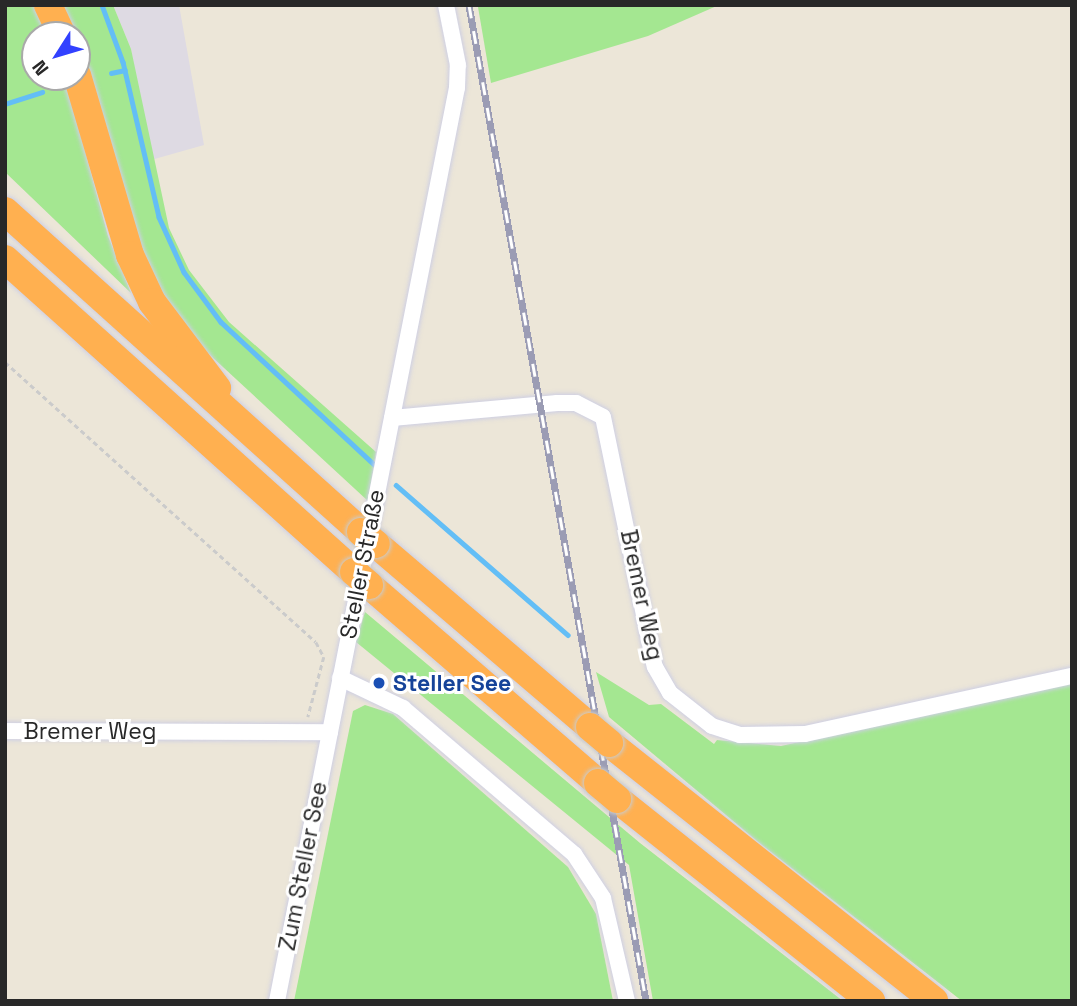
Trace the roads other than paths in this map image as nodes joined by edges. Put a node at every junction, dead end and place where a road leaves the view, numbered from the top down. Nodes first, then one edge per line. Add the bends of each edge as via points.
1 (48, 5) edge
2 (446, 5) edge
3 (55, 21) edge
4 (81, 91) edge
5 (5, 211) edge
6 (5, 259) edge
7 (391, 418) junction
8 (257, 440) junction
9 (1072, 676) edge
10 (340, 678) junction
11 (5, 731) edge
12 (330, 732) junction
13 (277, 1001) edge
14 (627, 1001) edge
15 (871, 1001) edge
16 (934, 1001) edge

1 - 3 highway
2 - 7 street, Steller Straße via 458,65 457,88
4 - 8 highway via 111,202 152,302
5 - 8 highway
6 - 15 highway via 361,578 608,791
7 - 9 street, Bremer Weg via 557,403 576,403 603,417 655,667 670,693 712,726 740,735 805,734
7 - 10 street, Steller Straße
8 - 16 highway via 599,735
10 - 12 street
10 - 14 street via 403,708 574,854 603,898
11 - 12 street, Bremer Weg
12 - 13 street, Zum Steller See

